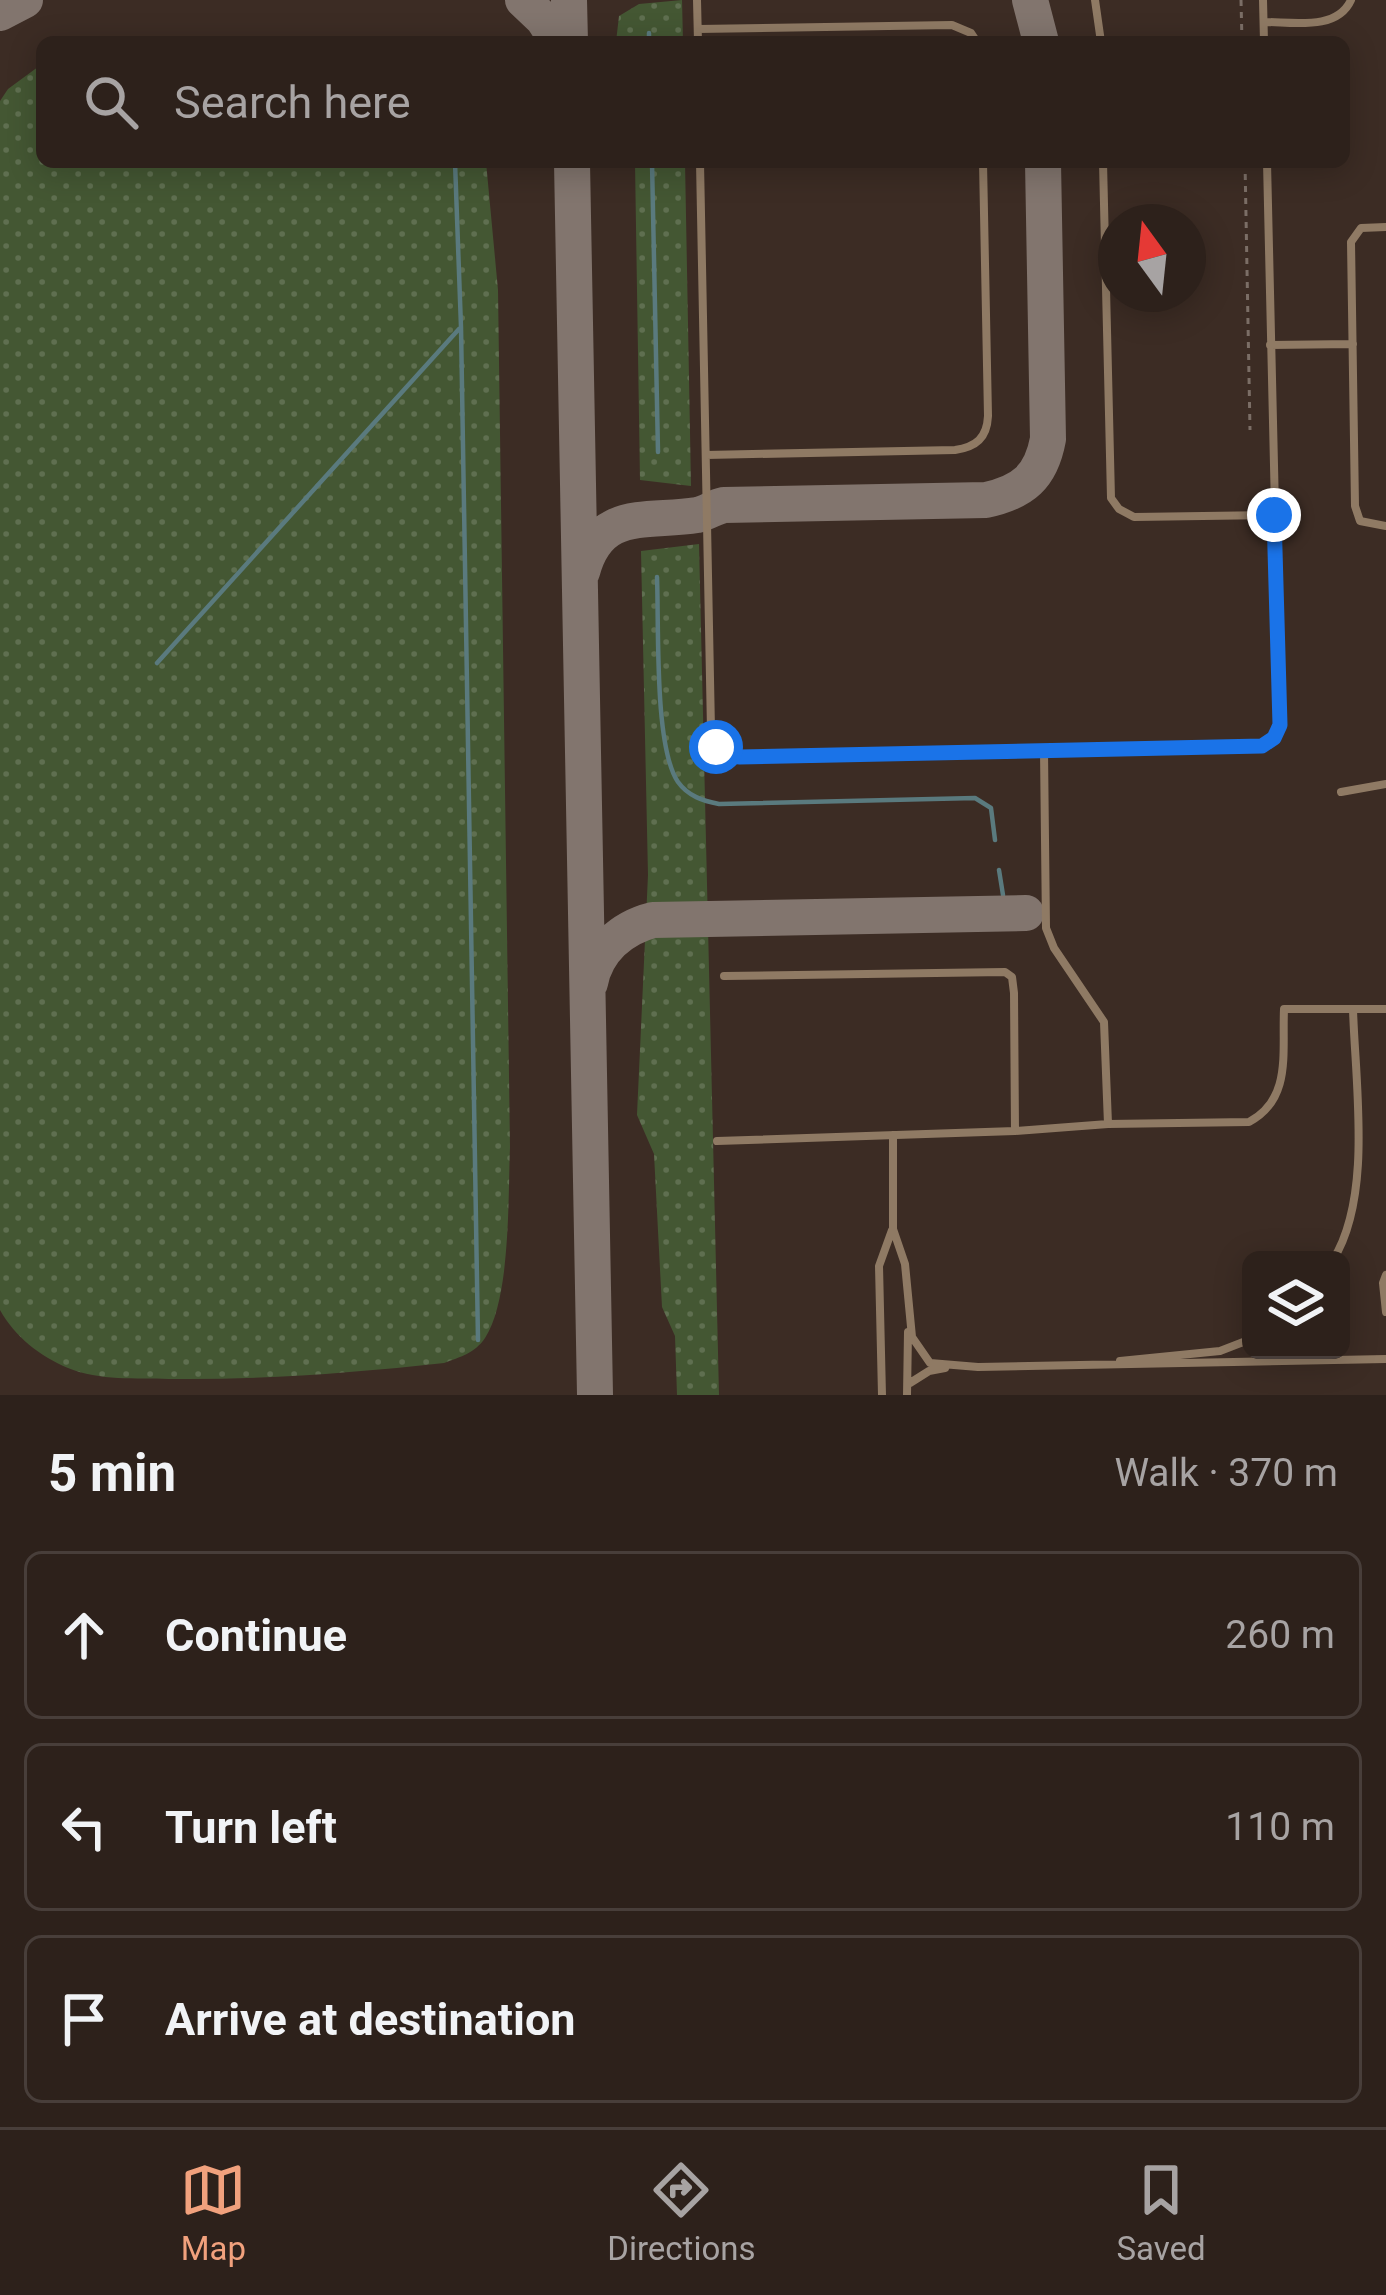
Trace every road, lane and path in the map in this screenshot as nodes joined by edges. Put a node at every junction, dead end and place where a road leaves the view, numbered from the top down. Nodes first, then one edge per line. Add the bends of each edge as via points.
1 (697, 0) edge
2 (1095, 0) edge
3 (1241, 0) edge
4 (1263, 0) edge
5 (1351, 0) edge
6 (1264, 22) junction
7 (698, 29) junction
8 (698, 36) edge
9 (973, 36) edge
10 (1099, 36) edge
11 (1242, 36) edge
12 (1264, 36) edge
13 (700, 168) edge
14 (983, 168) edge
15 (1103, 168) edge
16 (1244, 168) edge
17 (1267, 168) edge
18 (1386, 226) edge
19 (1353, 344) junction
20 (1270, 345) junction
21 (1250, 430) dead end
22 (706, 455) junction
23 (1274, 515) junction
24 (1386, 526) edge
25 (1043, 751) junction
26 (1386, 784) edge
27 (1341, 792) dead end
28 (724, 976) dead end
29 (1353, 1009) junction
30 (1386, 1009) edge
31 (1108, 1124) junction
32 (1015, 1130) junction
33 (893, 1135) junction
34 (717, 1141) dead end
35 (893, 1229) junction
36 (1337, 1251) edge
37 (1386, 1275) edge
38 (907, 1312) junction
39 (1386, 1312) edge
40 (1242, 1343) edge
41 (1386, 1359) edge
42 (1101, 1365) junction
43 (949, 1367) junction
44 (906, 1392) edge
45 (882, 1395) edge

1 - 7 lane
2 - 10 lane
3 - 11 path
4 - 6 lane
5 - 6 lane via 1333,20
6 - 12 lane
7 - 8 lane
7 - 9 lane via 952,25
13 - 22 lane
14 - 22 lane via 988,416 980,440 955,450
15 - 23 lane via 1111,498 1134,517
16 - 21 path
17 - 20 lane
18 - 19 lane via 1352,236
19 - 20 lane
19 - 24 lane via 1355,506 1360,521
20 - 23 lane
22 - 25 lane via 710,730 722,752
23 - 25 lane via 1274,738 1250,747
25 - 31 lane via 1047,933 1104,1022
26 - 27 lane
28 - 32 lane via 1005,972 1014,994
29 - 30 lane
29 - 31 lane via 1284,1010 1281,1090 1249,1122
29 - 36 lane via 1354,1194
31 - 32 lane
32 - 33 lane
33 - 34 lane
33 - 35 lane
35 - 38 lane via 905,1264
35 - 45 lane via 879,1266
37 - 39 lane
38 - 43 lane via 919,1351
38 - 44 lane
40 - 42 lane
41 - 42 lane
42 - 43 lane
43 - 44 lane via 929,1371

